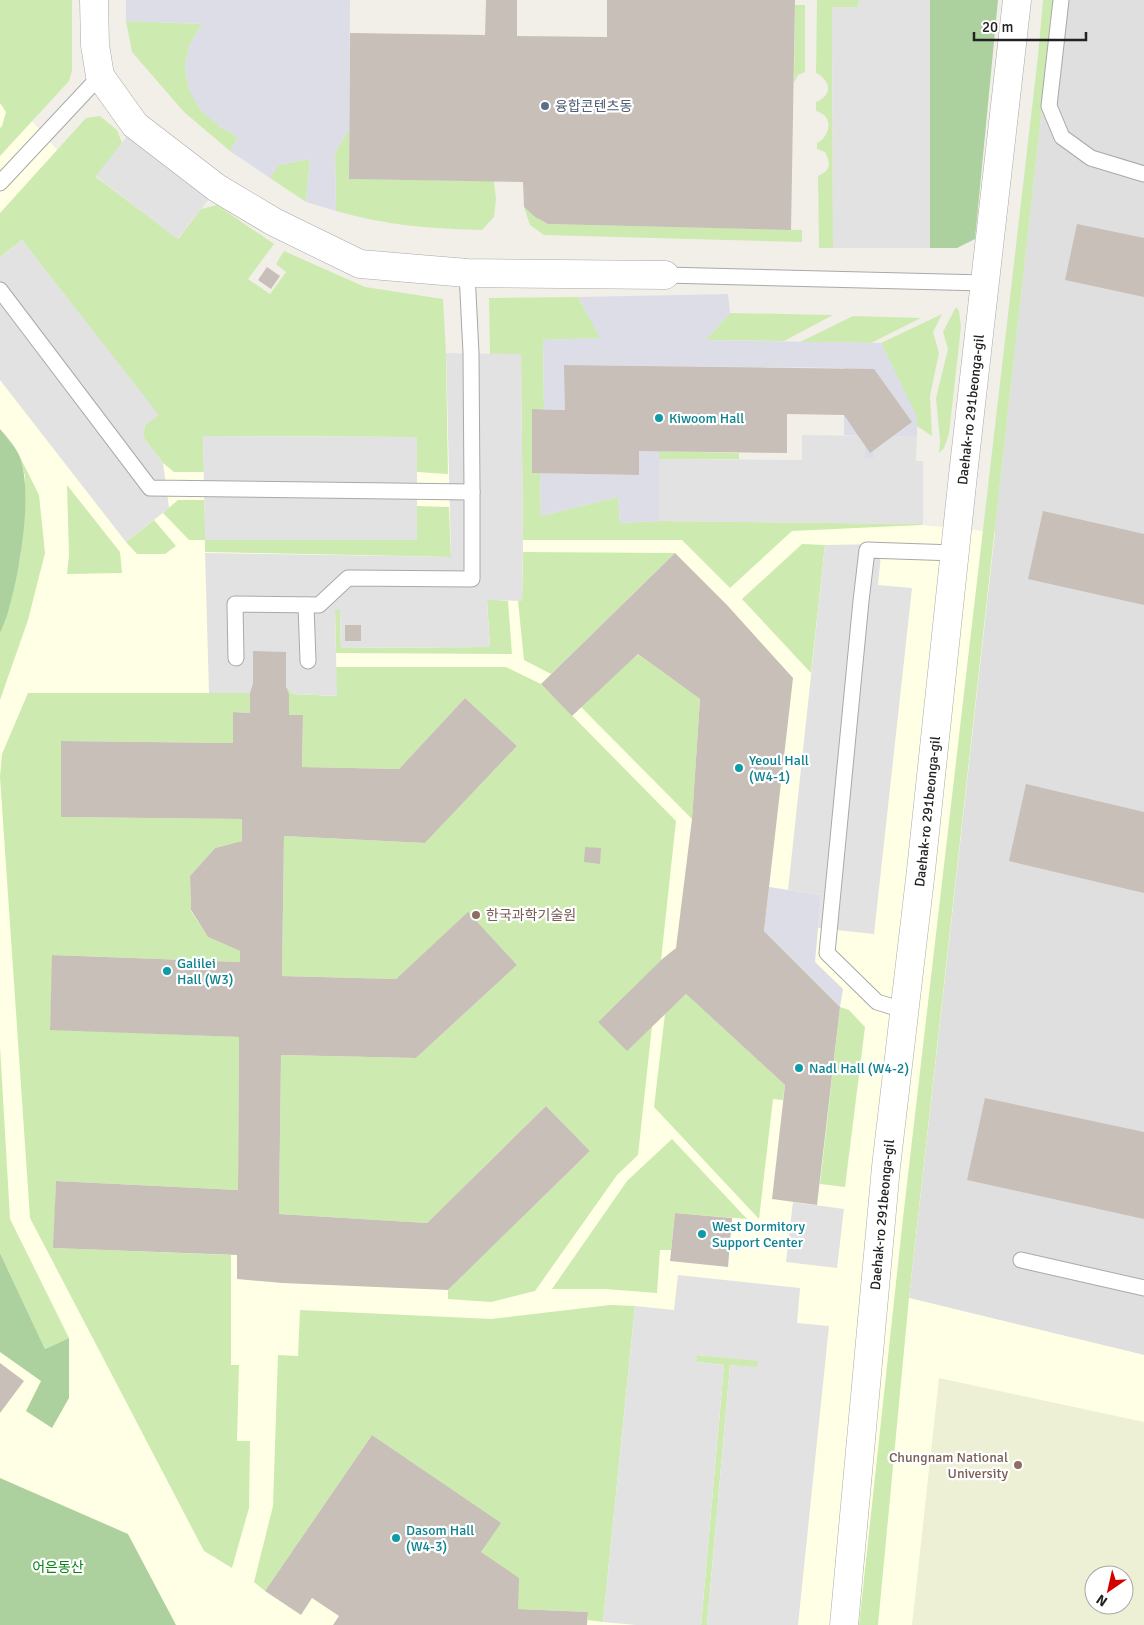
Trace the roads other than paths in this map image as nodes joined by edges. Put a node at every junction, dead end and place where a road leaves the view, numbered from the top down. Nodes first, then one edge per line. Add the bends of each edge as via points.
1 (94, 0) edge
2 (1017, 0) edge
3 (1061, 0) edge
4 (100, 76) junction
5 (1144, 174) edge
6 (0, 183) edge
7 (467, 273) junction
8 (665, 275) joint
9 (985, 283) junction
10 (0, 290) edge
11 (472, 492) junction
12 (955, 553) junction
13 (306, 605) junction
14 (236, 658) dead end
15 (308, 661) dead end
16 (904, 1010) junction
17 (1021, 1260) dead end
18 (1144, 1288) edge
19 (844, 1625) edge

1 - 4 street via 95,45
2 - 9 street, Daehak-ro 291beonga-gil
3 - 5 lane via 1050,106 1062,137 1091,158
4 - 6 lane
4 - 7 street via 135,125 217,188 274,222 360,264
7 - 8 street
7 - 11 lane
8 - 9 lane
9 - 12 street, Daehak-ro 291beonga-gil
10 - 11 lane via 150,488
11 - 13 lane via 472,579 348,578 318,605
12 - 16 street, Daehak-ro 291beonga-gil
12 - 16 lane via 867,550 861,601 827,953 877,1002
13 - 14 lane via 235,604
13 - 15 lane
16 - 19 street, Daehak-ro 291beonga-gil via 886,1167
17 - 18 lane

